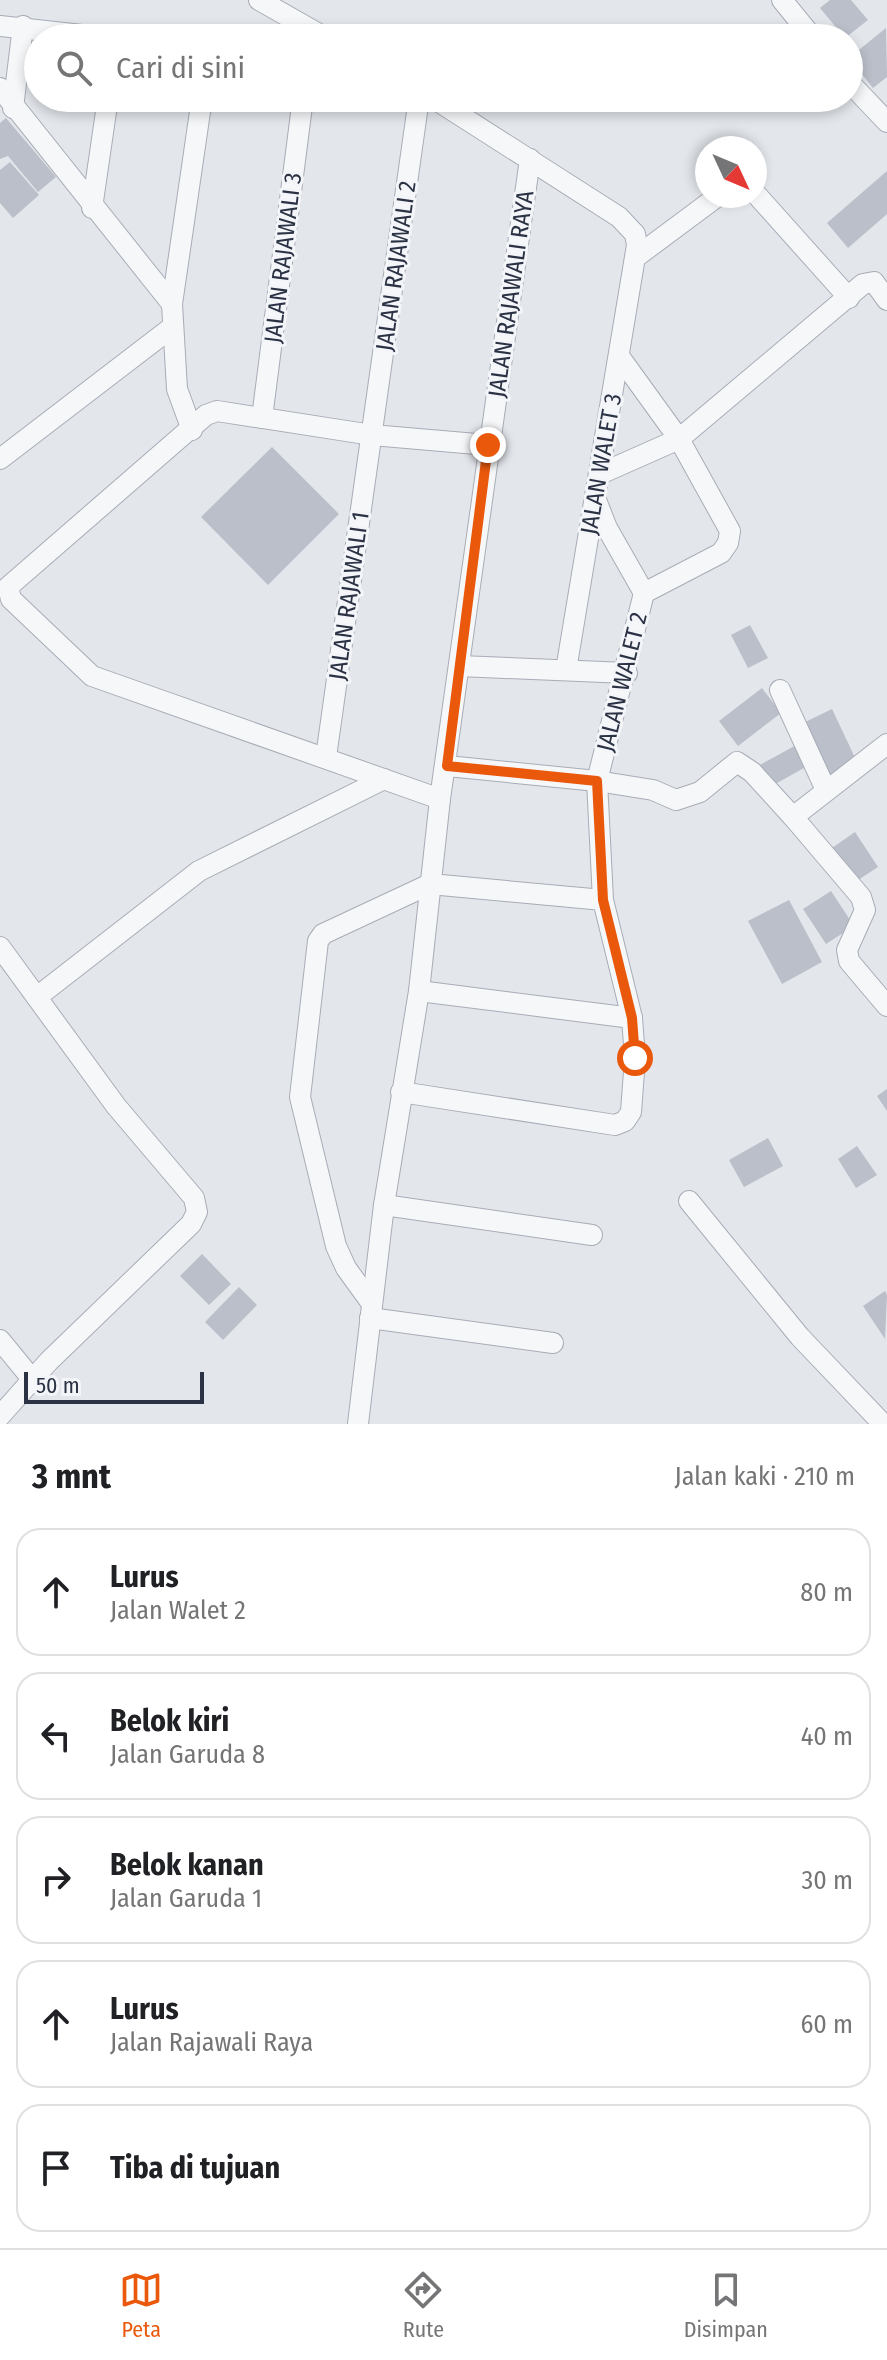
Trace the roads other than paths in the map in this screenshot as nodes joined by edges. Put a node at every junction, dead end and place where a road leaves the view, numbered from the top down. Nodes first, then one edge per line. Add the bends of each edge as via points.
1 (259, 0) edge
2 (782, 0) edge
3 (297, 24) edge
4 (802, 24) edge
5 (0, 26) edge
6 (23, 26) joint
7 (0, 88) edge
8 (863, 97) edge
9 (13, 108) junction
10 (106, 112) edge
11 (200, 112) edge
12 (301, 112) edge
13 (417, 112) edge
14 (455, 112) edge
15 (887, 122) edge
16 (530, 159) junction
17 (767, 206) edge
18 (92, 208) junction
19 (702, 208) edge
20 (636, 257) junction
21 (849, 298) junction
22 (887, 300) edge
23 (172, 304) junction
24 (171, 328) junction
25 (619, 356) junction
26 (262, 418) junction
27 (192, 430) junction
28 (372, 435) junction
29 (679, 439) junction
30 (488, 445) junction
31 (0, 459) edge
32 (600, 474) junction
33 (595, 498) junction
34 (4, 583) edge
35 (644, 593) junction
36 (459, 666) junction
37 (566, 670) junction
38 (627, 673) junction
39 (780, 690) dead end
40 (887, 744) edge
41 (326, 757) junction
42 (447, 766) junction
43 (384, 779) junction
44 (597, 781) junction
45 (826, 790) junction
46 (440, 799) junction
47 (793, 817) junction
48 (430, 884) junction
49 (603, 900) junction
50 (0, 947) edge
51 (419, 991) junction
52 (37, 997) junction
53 (887, 1006) edge
54 (632, 1018) junction
55 (401, 1092) junction
56 (689, 1201) dead end
57 (384, 1205) junction
58 (592, 1235) dead end
59 (371, 1311) junction
60 (0, 1340) edge
61 (553, 1343) dead end
62 (32, 1379) junction
63 (0, 1416) edge
64 (358, 1424) edge
65 (883, 1424) edge

1 - 3 street
2 - 4 street
5 - 6 street
6 - 9 street
7 - 9 street
8 - 15 street
9 - 18 street
10 - 18 street
11 - 23 street
12 - 26 street, JALAN RAJAWALI 3
13 - 28 street, JALAN RAJAWALI 2
14 - 16 street
16 - 20 street via 628,224
16 - 30 street, JALAN RAJAWALI RAYA
17 - 21 street
18 - 23 street
19 - 20 street
20 - 25 street, JALAN WALET 3
21 - 22 street via 863,284 874,282
21 - 29 street
23 - 24 street
24 - 27 street via 177,389
24 - 31 street
25 - 29 street, JALAN WALET 2
25 - 32 street, JALAN WALET 3
26 - 27 street via 217,411
26 - 28 street
27 - 34 street
28 - 30 street
28 - 41 street, JALAN RAJAWALI 1
29 - 32 street
29 - 35 street, JALAN WALET 2 via 730,531 728,543 721,553
30 - 36 street, JALAN RAJAWALI RAYA
32 - 33 street, JALAN WALET 3
33 - 35 street
33 - 37 street, JALAN WALET 3
34 - 41 street via 11,599 92,676
35 - 38 street, JALAN WALET 2
36 - 37 street
36 - 42 street, JALAN RAJAWALI RAYA
37 - 38 street
38 - 44 street, JALAN WALET 2
39 - 45 street
40 - 45 street
41 - 43 street
42 - 44 street
42 - 46 street, JALAN RAJAWALI RAYA
43 - 46 street
43 - 52 street via 199,871
44 - 47 street via 653,790 676,800 700,792 737,762
44 - 49 street, JALAN WALET 2
45 - 47 street
46 - 48 street, JALAN RAJAWALI RAYA
47 - 53 street via 861,897 865,910 847,950 849,961
48 - 49 street
48 - 51 street, JALAN RAJAWALI RAYA
48 - 59 street via 318,941 300,1097 336,1246
49 - 54 street, JALAN WALET 2
50 - 52 street
51 - 54 street
51 - 55 street, JALAN RAJAWALI RAYA
52 - 62 street via 116,1106 194,1198 197,1212 191,1224
54 - 55 street, JALAN WALET 2 via 631,1112 615,1125
55 - 57 street, JALAN RAJAWALI RAYA
56 - 65 street via 800,1337
57 - 58 street
57 - 59 street, JALAN RAJAWALI RAYA
59 - 61 street
59 - 64 street, JALAN RAJAWALI RAYA
60 - 62 street
62 - 63 street

